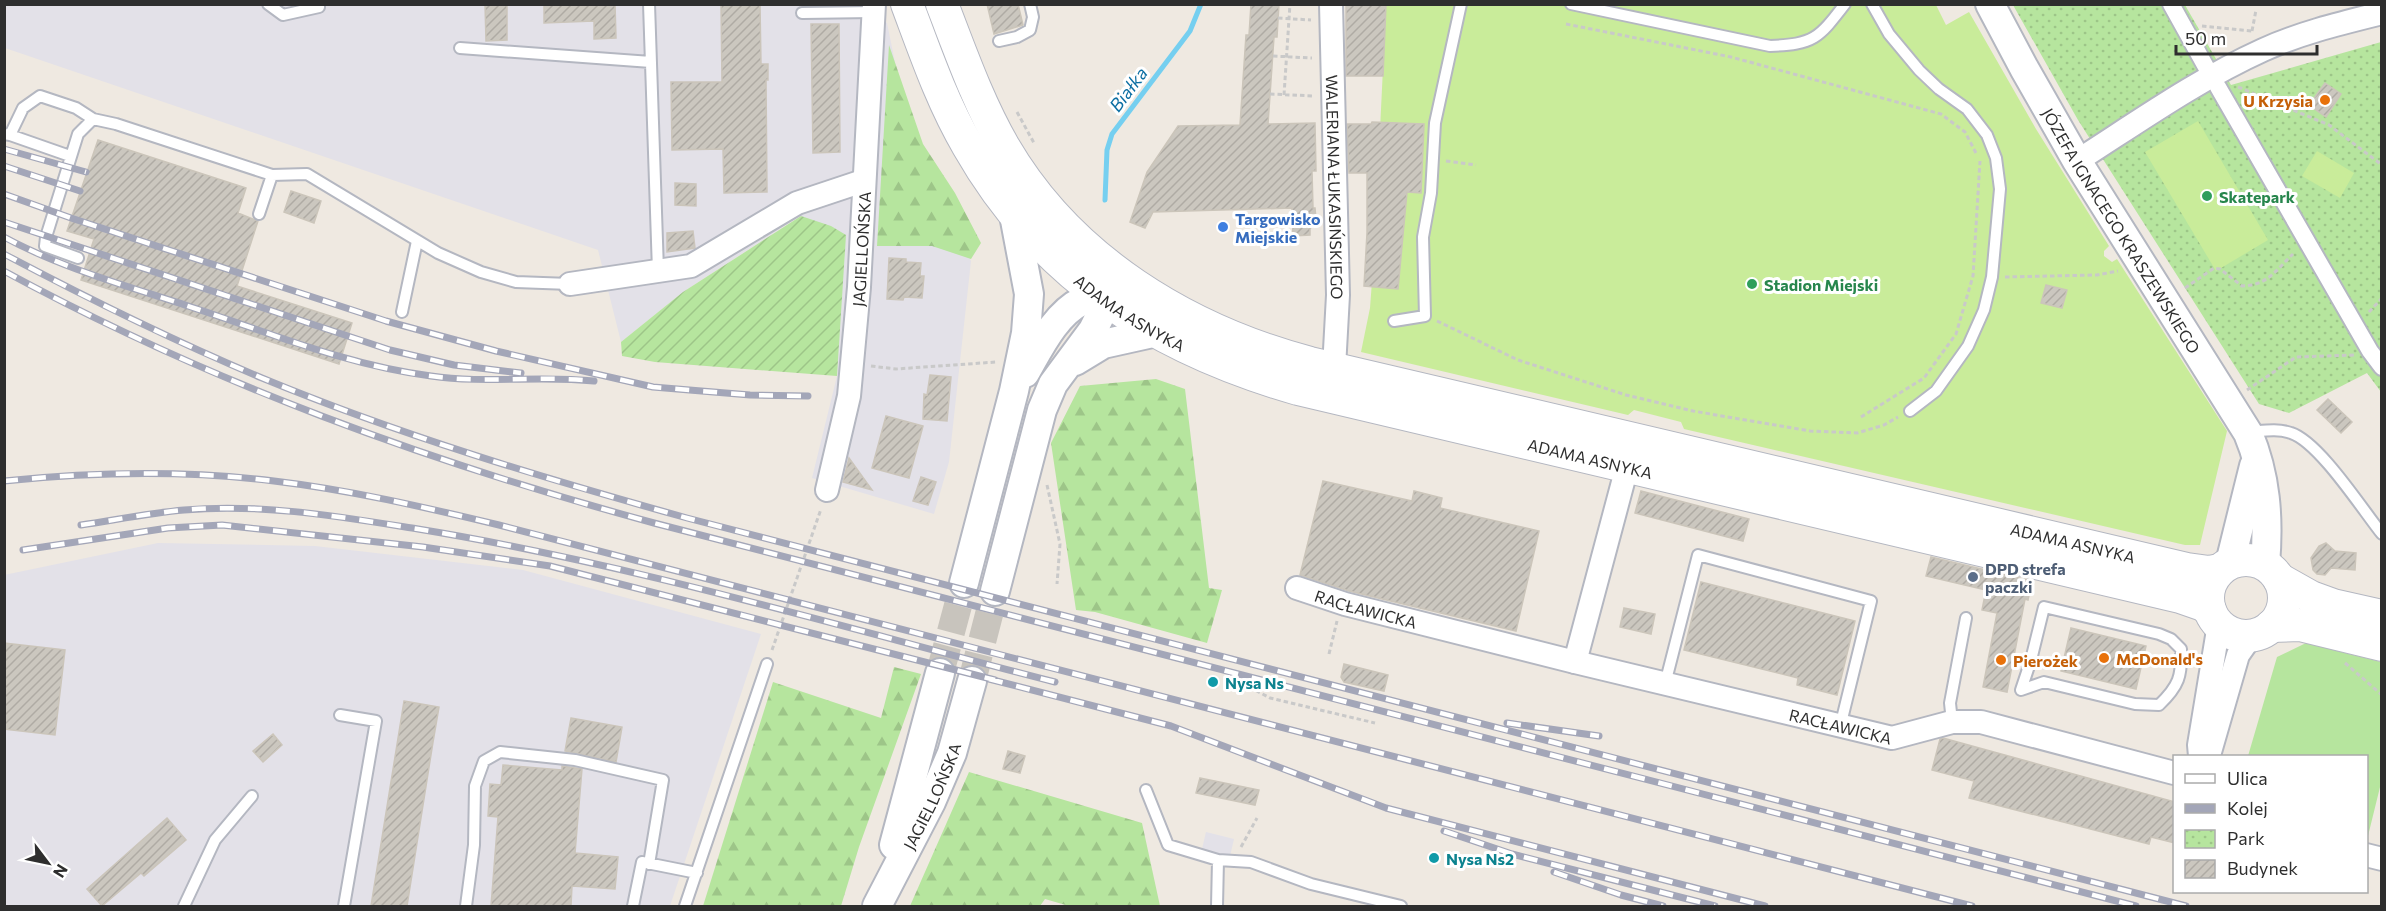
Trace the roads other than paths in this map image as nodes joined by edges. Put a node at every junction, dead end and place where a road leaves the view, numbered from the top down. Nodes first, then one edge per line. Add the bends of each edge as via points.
1 (268, 4) edge
2 (649, 4) edge
3 (907, 4) edge
4 (942, 4) edge
5 (1030, 4) edge
6 (1461, 4) edge
7 (1570, 4) edge
8 (1845, 4) edge
9 (1872, 4) edge
10 (1990, 4) edge
11 (2172, 4) edge
12 (2380, 4) edge
13 (319, 7) dead end
14 (874, 8) edge
15 (1331, 12) edge
16 (2382, 12) edge
17 (802, 13) dead end
18 (999, 41) dead end
19 (460, 48) dead end
20 (651, 63) junction
21 (2206, 67) dead end
22 (2218, 87) dead end
23 (93, 119) junction
24 (7, 135) edge
25 (70, 156) junction
26 (2077, 161) junction
27 (272, 175) junction
28 (863, 181) junction
29 (259, 214) dead end
30 (1014, 216) junction
31 (417, 241) junction
32 (78, 258) dead end
33 (1105, 263) junction
34 (658, 271) junction
35 (570, 284) joint
36 (1137, 287) junction
37 (1104, 298) junction
38 (402, 312) dead end
39 (1394, 321) dead end
40 (1157, 332) junction
41 (1065, 366) junction
42 (2382, 367) edge
43 (1334, 368) junction
44 (1014, 391) junction
45 (1910, 411) road end
46 (1000, 444) junction
47 (2252, 444) junction
48 (1029, 451) junction
49 (1630, 453) junction
50 (827, 490) road end
51 (2382, 534) edge
52 (2225, 567) junction
53 (2272, 572) junction
54 (964, 583) tunnel mouth
55 (1298, 588) dead end
56 (995, 591) tunnel mouth
57 (2382, 616) edge
58 (2214, 617) junction
59 (1966, 618) dead end
60 (2261, 631) junction
61 (2382, 645) edge
62 (1575, 662) junction
63 (767, 664) road end
64 (940, 673) tunnel mouth
65 (972, 681) tunnel mouth
66 (1665, 684) junction
67 (2021, 690) joint
68 (340, 715) dead end
69 (1952, 722) junction
70 (1840, 727) junction
71 (2200, 755) edge
72 (2208, 755) edge
73 (2173, 772) edge
74 (1146, 790) dead end
75 (252, 796) dead end
76 (1218, 860) junction
77 (649, 864) junction
78 (696, 873) junction
79 (184, 906) edge
80 (344, 906) edge
81 (466, 906) edge
82 (633, 906) edge
83 (685, 906) edge
84 (877, 906) edge
85 (1217, 906) edge
86 (1401, 906) edge

1 - 13 lane via 283,15
2 - 20 lane
3 - 30 main road via 967,145
4 - 33 main road via 972,81 1009,155 1061,222
5 - 18 lane via 1030,30
6 - 39 lane via 1435,123 1431,193 1423,237 1425,316
7 - 8 lane via 1770,46 1802,45 1825,30
9 - 45 lane via 1889,34 1919,70 1967,109 1987,135 1996,158 2000,189 1992,278 1984,310 1968,346 1936,391
10 - 26 street, JÓZEFA IGNACEGO KRASZEWSKIEGO
11 - 21 street
12 - 16 lane
14 - 17 lane
14 - 28 street, JAGIELLOŃSKA
15 - 43 street, WALERIANA ŁUKASIŃSKIEGO via 1338,295
16 - 26 street via 2301,36 2238,62
19 - 20 lane
20 - 34 lane
22 - 42 street
23 - 24 lane via 76,108 40,96 23,108
23 - 25 lane via 78,134
23 - 27 lane
24 - 25 lane
25 - 32 lane via 45,246
26 - 47 street, JÓZEFA IGNACEGO KRASZEWSKIEGO
27 - 29 lane
27 - 31 lane via 307,174
28 - 34 street via 797,203 691,266
28 - 50 street, JAGIELLOŃSKA via 849,396
30 - 37 main road, ADAMA ASNYKA via 1065,268
30 - 44 street via 1029,294
31 - 35 lane via 481,272 516,282
31 - 38 lane
33 - 36 main road, ADAMA ASNYKA
33 - 37 street
34 - 35 street
36 - 37 street
36 - 43 main road, ADAMA ASNYKA via 1234,339 1280,356
37 - 40 main road, ADAMA ASNYKA
37 - 41 street via 1093,330
37 - 44 street via 1084,300 1069,310 1041,345
40 - 41 street via 1103,344
40 - 49 main road, ADAMA ASNYKA via 1211,360 1264,380
41 - 48 street via 1053,384
43 - 49 main road, ADAMA ASNYKA
44 - 46 street
46 - 48 street
46 - 54 street
47 - 51 lane via 2281,431 2302,439
47 - 52 street
47 - 53 street, JÓZEFA IGNACEGO KRASZEWSKIEGO via 2264,480
48 - 56 street
49 - 52 main road, ADAMA ASNYKA via 2187,569 2209,572
49 - 58 main road, ADAMA ASNYKA via 2180,597 2203,604
49 - 62 street
52 - 53 main road via 2246,559
52 - 58 main road via 2210,586 2208,604
53 - 57 main road via 2311,597
53 - 60 main road via 2284,591 2282,610
55 - 62 street, RACŁAWICKA
58 - 60 main road via 2236,634
58 - 71 street
59 - 69 lane via 1950,704
60 - 61 main road via 2300,625
60 - 72 street via 2238,655
62 - 66 street, RACŁAWICKA
63 - 78 lane
64 - 84 street, JAGIELLOŃSKA
65 - 84 street, JAGIELLOŃSKA via 952,753
66 - 70 street, RACŁAWICKA
66 - 70 lane via 1698,555 1871,601
67 - 67 lane via 2044,682 2136,704 2159,705 2174,691 2182,669 2181,649 2159,634 2044,607
68 - 80 lane via 376,720
69 - 70 street, RACŁAWICKA via 1892,738
69 - 73 street, RACŁAWICKA via 1981,722
74 - 76 lane via 1168,845
75 - 79 lane via 215,840
76 - 85 lane
76 - 86 lane via 1251,862 1311,884
77 - 78 lane
77 - 81 lane via 663,780 575,760 500,752 484,760 475,786 474,845
77 - 82 lane via 642,862
78 - 83 lane

